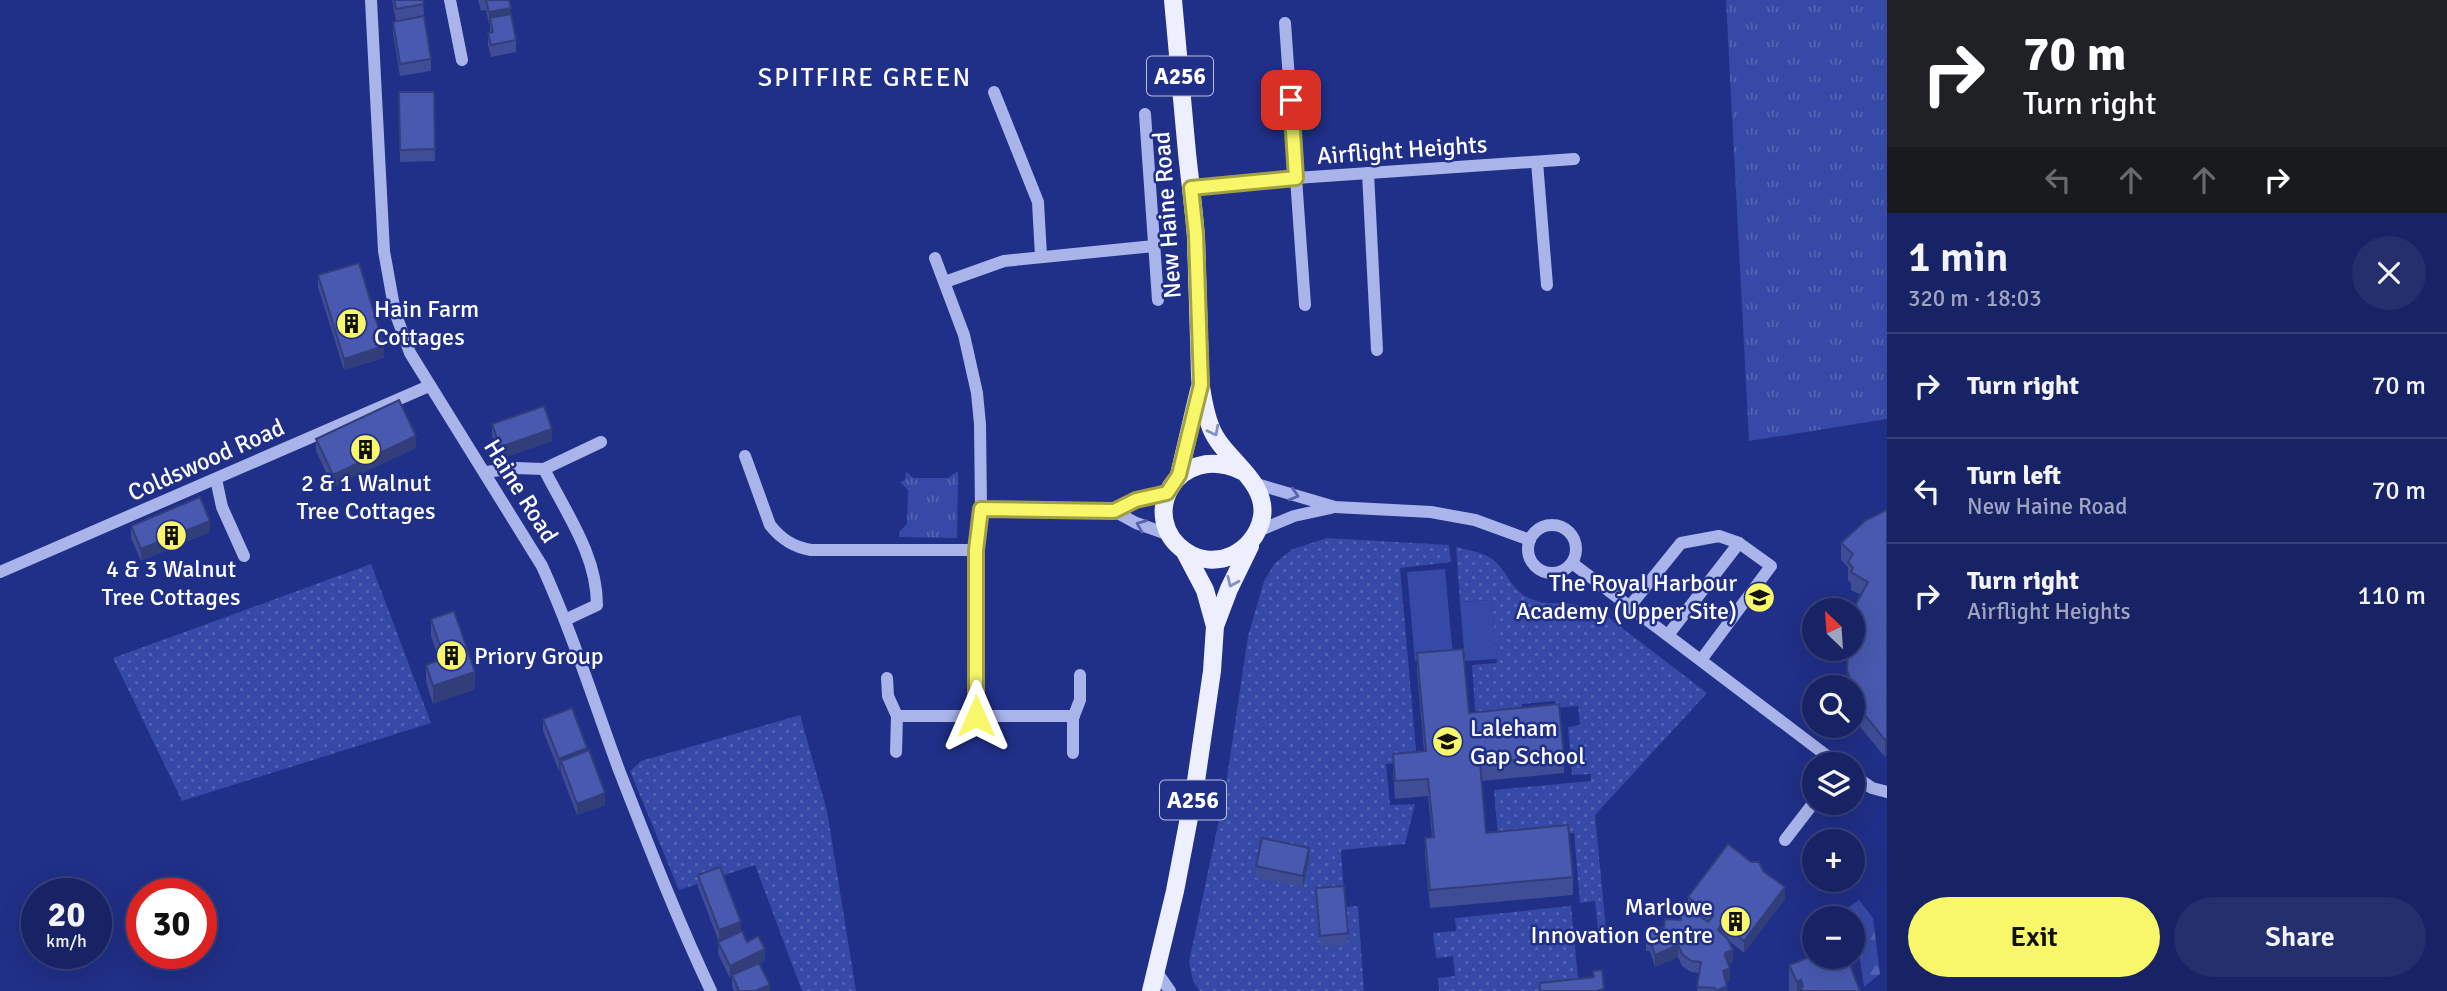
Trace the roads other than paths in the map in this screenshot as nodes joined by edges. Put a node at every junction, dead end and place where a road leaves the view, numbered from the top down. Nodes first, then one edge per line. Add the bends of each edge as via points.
1 (371, 0) edge
2 (450, 0) edge
3 (1173, 0) edge
4 (1285, 23) dead end
5 (462, 60) dead end
6 (994, 92) dead end
7 (1145, 114) dead end
8 (1574, 159) dead end
9 (1537, 162) junction
10 (1367, 173) junction
11 (1296, 178) junction
12 (1191, 188) junction
13 (1154, 246) junction
14 (1041, 256) junction
15 (935, 258) dead end
16 (945, 282) junction
17 (1547, 285) dead end
18 (1158, 300) dead end
19 (1305, 305) dead end
20 (1377, 350) dead end
21 (1201, 385) junction
22 (429, 386) junction
23 (600, 442) dead end
24 (745, 456) dead end
25 (544, 470) junction
26 (486, 472) junction
27 (1179, 475) junction
28 (1248, 477) junction
29 (216, 479) junction
30 (1167, 493) junction
31 (1335, 508) junction
32 (981, 509) junction
33 (1114, 511) junction
34 (1170, 535) junction
35 (1256, 535) junction
36 (1530, 540) junction
37 (1739, 543) junction
38 (976, 550) junction
39 (1185, 552) junction
40 (244, 556) dead end
41 (1572, 563) junction
42 (0, 572) edge
43 (1630, 606) junction
44 (565, 620) junction
45 (1215, 626) junction
46 (1668, 635) junction
47 (1701, 660) junction
48 (1080, 675) dead end
49 (887, 678) dead end
50 (897, 716) junction
51 (976, 716) junction
52 (1074, 716) junction
53 (896, 752) dead end
54 (1073, 752) dead end
55 (1822, 752) edge
56 (1865, 783) edge
57 (1887, 792) edge
58 (1804, 815) edge
59 (1785, 840) dead end
60 (1156, 971) junction
61 (711, 991) edge
62 (1151, 991) edge
63 (1170, 991) edge

1 - 22 street, Haine Road via 387,276 410,353
2 - 5 street
3 - 12 main road, New Haine Road / A256
4 - 11 street
6 - 14 street via 1038,202
7 - 13 street
8 - 9 street, Airflight Heights
9 - 10 street, Airflight Heights
9 - 17 street
10 - 11 street, Airflight Heights
10 - 20 street
11 - 12 street, Airflight Heights
11 - 19 street
12 - 21 main road, New Haine Road / A256
13 - 14 street
13 - 18 street
14 - 16 street via 1004,261
15 - 16 street
16 - 32 street via 964,334 977,393
21 - 27 main road, New Haine Road / A256
21 -> 28 main road, New Haine Road / A256 via 1211,429
22 - 26 street, Haine Road
22 - 29 street, Coldswood Road
23 - 25 street
24 - 38 street via 770,525 793,545 811,550
25 - 26 street
25 - 44 street via 589,558 597,584 597,606
26 - 44 street, Haine Road via 542,566
27 - 28 main road via 1210,462 1227,464
27 - 30 main road, New Haine Road
28 -> 31 street
28 - 35 main road, New Haine Road via 1261,498
29 - 40 street via 222,507
29 - 42 street, Coldswood Road
30 - 33 street
30 - 34 main road via 1165,521
31 - 35 street via 1294,516
31 - 36 street via 1431,512 1475,520
32 - 33 street
32 - 38 street
34 -> 33 street
34 - 39 main road, New Haine Road
35 - 39 main road via 1236,554 1214,560
35 -> 45 main road, New Haine Road / A256
36 - 41 street via 1532,563 1545,572 1560,572
36 - 41 street via 1540,528 1564,528 1577,547
37 - 43 street via 1719,536 1681,543
37 - 46 street
37 - 47 street via 1771,566
38 - 51 street
39 - 45 main road, New Haine Road / A256 via 1205,590
41 - 43 street
43 - 46 street
44 - 61 street, Haine Road via 661,876
45 - 60 main road, New Haine Road / A256 via 1196,781
46 - 47 street
47 - 55 street
48 - 52 street via 1080,700
49 - 50 street via 888,696
50 - 51 street
50 - 53 street
51 - 52 street
52 - 54 street
56 - 57 street
58 - 59 street
60 - 62 main road, New Haine Road / A256
60 - 63 street

